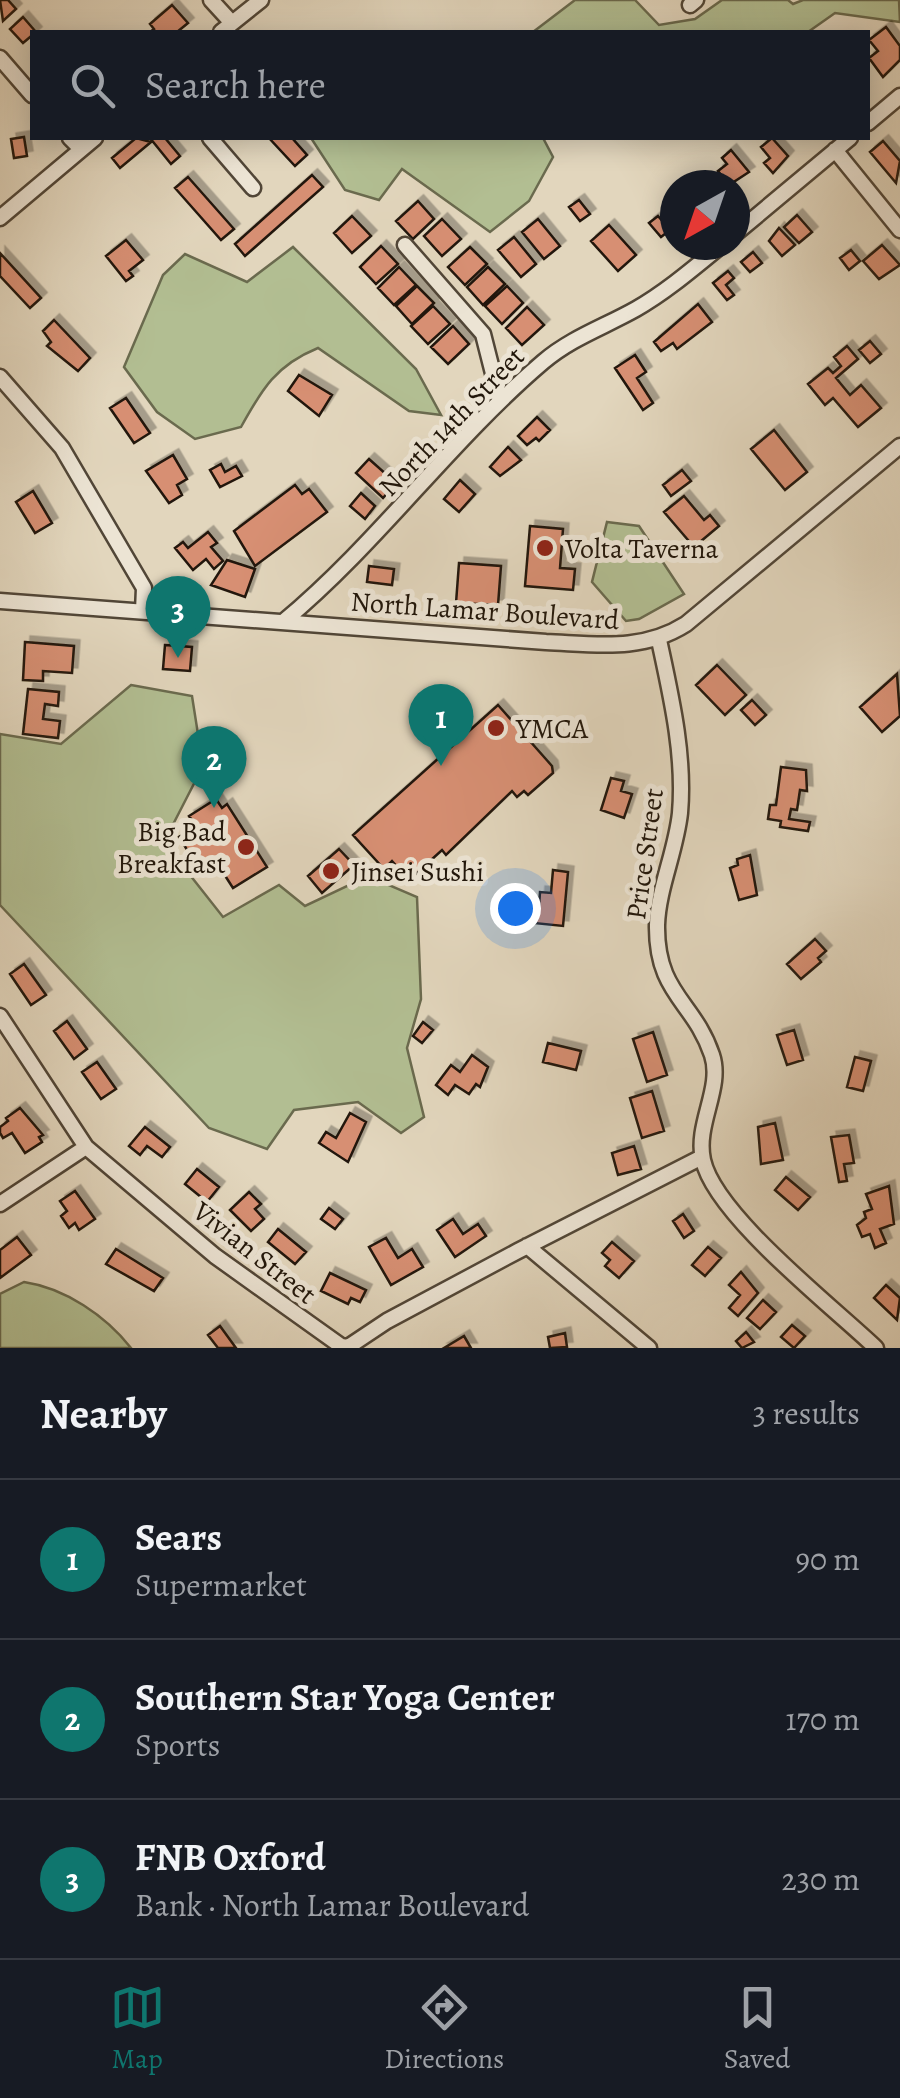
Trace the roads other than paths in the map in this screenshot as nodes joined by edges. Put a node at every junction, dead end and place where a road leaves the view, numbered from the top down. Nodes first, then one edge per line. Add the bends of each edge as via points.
1 (211, 0) edge
2 (260, 0) edge
3 (227, 28) edge
4 (0, 58) edge
5 (30, 93) edge
6 (900, 96) edge
7 (870, 121) edge
8 (212, 140) edge
9 (848, 140) edge
10 (76, 143) edge
11 (835, 150) junction
12 (253, 188) dead end
13 (0, 218) edge
14 (750, 221) edge
15 (900, 230) edge
16 (404, 244) dead end
17 (702, 260) edge
18 (0, 377) edge
19 (500, 402) junction
20 (900, 446) edge
21 (0, 601) edge
22 (144, 610) junction
23 (283, 622) junction
24 (659, 640) junction
25 (0, 1016) edge
26 (86, 1148) junction
27 (702, 1157) junction
28 (0, 1204) edge
29 (527, 1246) junction
30 (649, 1348) edge
31 (876, 1348) edge

1 - 3 street
2 - 3 street
4 - 5 street
6 - 7 street
8 - 12 street
9 - 11 street
10 - 13 street
11 - 14 street
11 - 15 street
16 - 19 street via 484,334
17 - 19 street, North 14th Street via 637,308 573,340
18 - 22 street via 62,448 144,588
19 - 23 street, North 14th Street via 369,544
20 - 24 street, North Lamar Boulevard
21 - 22 street, North Lamar Boulevard
22 - 23 street, North Lamar Boulevard
23 - 24 street, North Lamar Boulevard via 620,646
24 - 27 street, Price Street via 679,752 680,812 657,919 657,958 714,1059
25 - 26 street, Vivian Street
26 - 28 street
26 - 29 street, Vivian Street via 215,1256 341,1346
27 - 29 street, Vivian Street
27 - 31 street via 711,1186 734,1215
29 - 30 street

